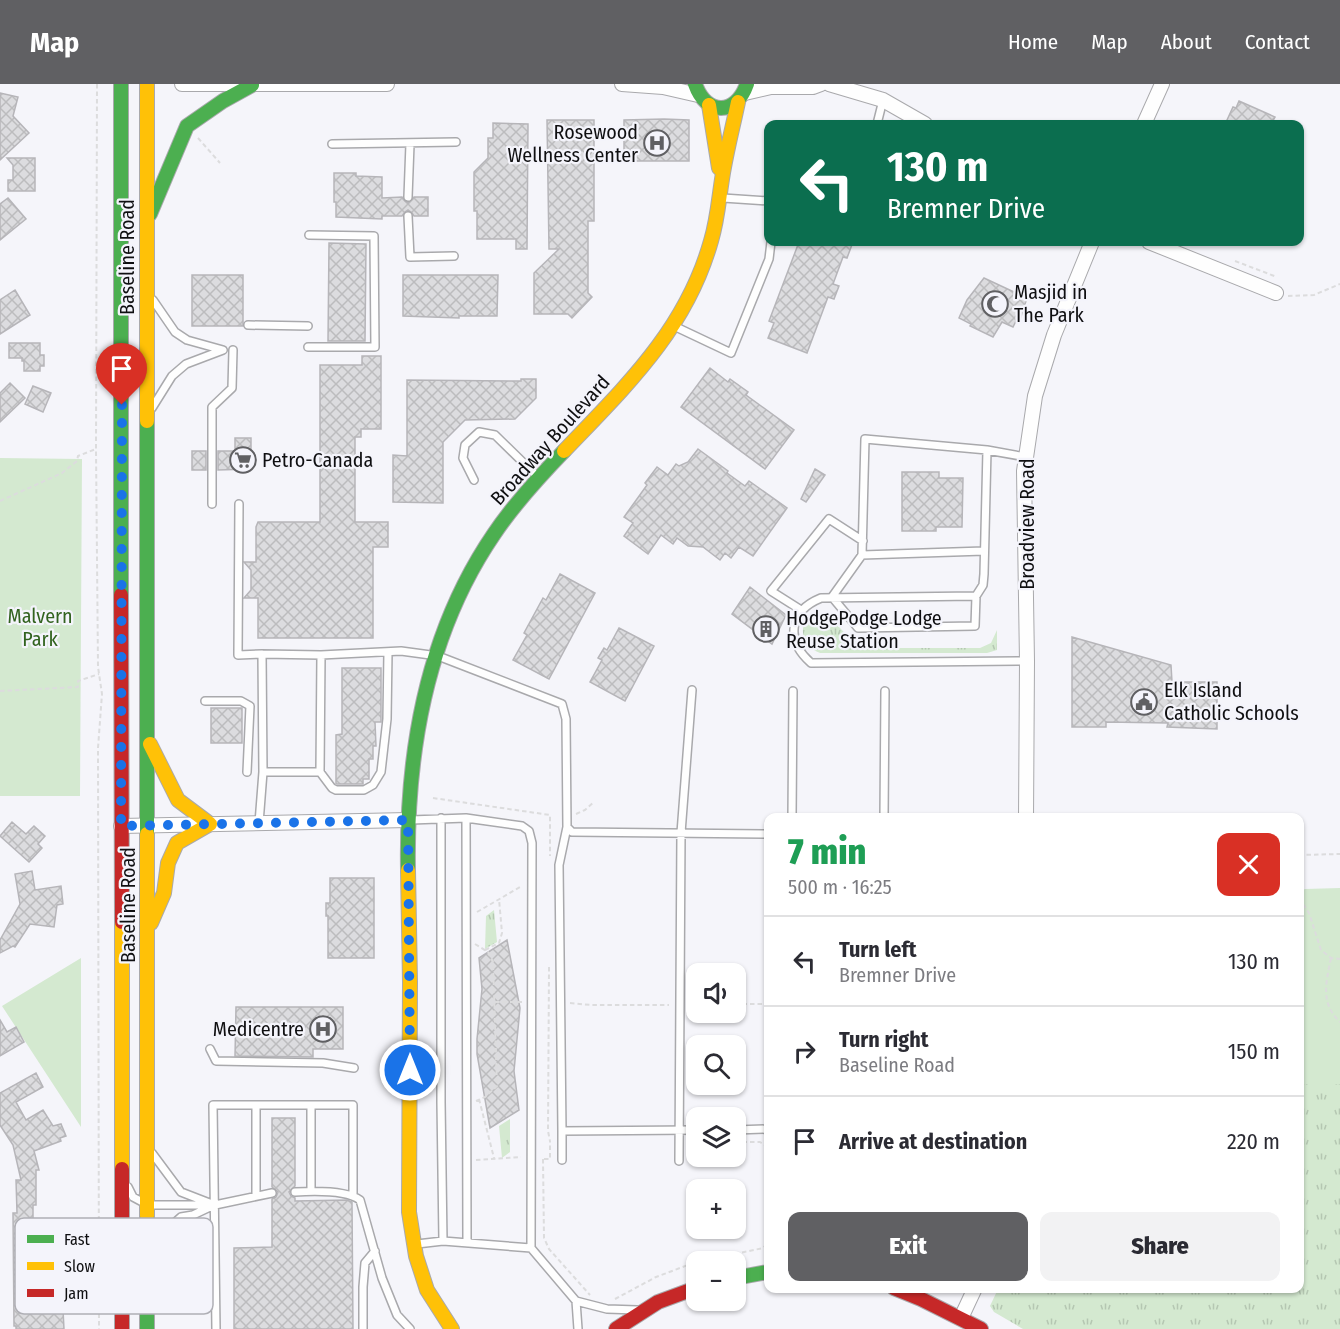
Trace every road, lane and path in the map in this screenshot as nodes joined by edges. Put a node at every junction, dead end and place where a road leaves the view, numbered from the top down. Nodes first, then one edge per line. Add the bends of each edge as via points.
1 (97, 84) edge
2 (121, 84) edge
3 (147, 84) edge
4 (182, 84) edge
5 (251, 84) edge
6 (387, 84) edge
7 (622, 84) edge
8 (820, 84) edge
9 (829, 84) edge
10 (1162, 84) edge
11 (697, 89) edge
12 (743, 93) edge
13 (883, 100) junction
14 (709, 105) junction
15 (878, 120) edge
16 (918, 120) edge
17 (1146, 120) edge
18 (195, 134) dead end
19 (456, 142) dead end
20 (332, 144) dead end
21 (410, 144) junction
22 (220, 163) dead end
23 (721, 192) junction
24 (408, 197) dead end
25 (764, 200) edge
26 (408, 216) dead end
27 (147, 222) junction
28 (309, 234) dead end
29 (771, 246) edge
30 (1090, 246) edge
31 (1159, 246) edge
32 (454, 256) dead end
33 (1340, 284) edge
34 (147, 292) junction
35 (1276, 293) joint
36 (248, 325) dead end
37 (308, 326) dead end
38 (673, 326) junction
39 (308, 347) dead end
40 (233, 350) dead end
41 (147, 415) junction
42 (96, 449) junction
43 (987, 450) junction
44 (1026, 457) junction
45 (538, 477) junction
46 (474, 480) dead end
47 (0, 501) edge
48 (212, 504) dead end
49 (240, 504) dead end
50 (863, 541) junction
51 (984, 551) junction
52 (862, 555) junction
53 (976, 596) junction
54 (832, 597) junction
55 (801, 610) junction
56 (388, 652) junction
57 (262, 654) junction
58 (321, 655) junction
59 (438, 656) junction
60 (1027, 661) junction
61 (99, 674) junction
62 (692, 690) dead end
63 (0, 691) edge
64 (793, 691) dead end
65 (885, 691) dead end
66 (205, 701) dead end
67 (147, 740) junction
68 (247, 772) dead end
69 (262, 772) junction
70 (320, 772) junction
71 (792, 813) edge
72 (884, 813) edge
73 (1026, 813) edge
74 (441, 818) junction
75 (466, 818) junction
76 (408, 820) junction
77 (259, 823) junction
78 (210, 824) junction
79 (121, 826) junction
80 (147, 826) junction
81 (567, 827) junction
82 (681, 833) junction
83 (764, 834) edge
84 (550, 851) dead end
85 (1340, 854) edge
86 (1304, 855) edge
87 (550, 862) dead end
88 (522, 886) dead end
89 (499, 899) junction
90 (1304, 906) edge
91 (477, 912) dead end
92 (147, 931) junction
93 (466, 944) junction
94 (485, 950) junction
95 (1331, 958) junction
96 (1340, 959) edge
97 (549, 968) dead end
98 (494, 1002) junction
99 (532, 1003) junction
100 (549, 1003) junction
101 (561, 1003) junction
102 (746, 1004) edge
103 (764, 1004) edge
104 (680, 1005) junction
105 (1340, 1022) edge
106 (210, 1049) dead end
107 (354, 1068) dead end
108 (485, 1097) dead end
109 (478, 1100) dead end
110 (256, 1105) junction
111 (311, 1105) junction
112 (764, 1129) edge
113 (746, 1130) edge
114 (562, 1131) junction
115 (679, 1131) junction
116 (686, 1131) edge
117 (679, 1141) junction
118 (686, 1141) edge
119 (746, 1142) edge
120 (764, 1144) edge
121 (147, 1146) junction
122 (494, 1159) junction
123 (531, 1159) junction
124 (543, 1159) junction
125 (476, 1160) dead end
126 (562, 1160) dead end
127 (679, 1161) dead end
128 (122, 1174) junction
129 (311, 1191) junction
130 (295, 1192) dead end
131 (272, 1193) dead end
132 (256, 1196) junction
133 (353, 1196) junction
134 (148, 1205) junction
135 (215, 1205) junction
136 (99, 1218) edge
137 (122, 1218) edge
138 (148, 1218) edge
139 (180, 1218) edge
140 (444, 1241) junction
141 (467, 1243) junction
142 (414, 1244) junction
143 (531, 1248) junction
144 (763, 1248) edge
145 (375, 1251) junction
146 (746, 1252) edge
147 (686, 1266) edge
148 (764, 1273) edge
149 (746, 1276) edge
150 (686, 1292) edge
151 (906, 1293) edge
152 (973, 1293) edge
153 (592, 1296) dead end
154 (613, 1300) dead end
155 (576, 1301) junction
156 (646, 1310) junction
157 (99, 1314) edge
158 (959, 1321) junction
159 (447, 1325) edge
160 (99, 1329) edge
161 (216, 1329) edge
162 (363, 1329) edge
163 (410, 1329) edge
164 (578, 1329) edge
165 (616, 1329) edge
166 (981, 1329) edge

1 - 42 path
2 - 79 main road, Baseline Road
3 - 27 main road, Baseline Road
4 - 5 street
5 - 6 street
5 - 27 main road via 187,126
7 - 11 street
8 - 12 street
9 - 13 street
10 - 17 street
11 - 14 main road
12 - 14 main road via 726,108
12 - 23 main road, Broadway Boulevard
13 - 15 lane
13 - 16 street
14 - 23 main road, Broadway Boulevard
18 - 22 path
19 - 21 lane
20 - 21 lane
21 - 24 lane
23 - 25 lane
23 - 38 main road, Broadway Boulevard via 712,238 698,278
26 - 32 lane via 410,257
27 - 34 main road, Baseline Road
28 - 39 lane via 374,236 375,348
29 - 38 lane via 769,259 731,353
30 - 44 street, Broadview Road via 1054,334 1035,396
31 - 35 street
33 - 35 path via 1300,297
34 - 41 main road, Baseline Road
34 - 41 lane via 175,332 187,340 223,350 186,364 172,376
36 - 37 lane
38 - 45 main road, Broadway Boulevard via 645,363
40 - 48 lane via 232,388 212,406
41 - 67 main road, Baseline Road
42 - 47 path via 78,456 62,473
42 - 61 path
43 - 44 lane
43 - 50 lane via 865,439
43 - 51 lane
44 - 60 street, Broadview Road
45 - 46 lane via 495,435 479,432 465,445 463,458
45 - 59 main road, Broadway Boulevard via 495,531 474,566
49 - 57 lane via 238,655
50 - 52 lane
50 - 55 lane via 829,519 771,591
51 - 52 lane
51 - 53 lane via 983,585
52 - 54 lane
53 - 54 lane
53 - 54 lane via 975,626 858,628
54 - 55 lane via 810,602
55 - 60 lane via 795,621 796,644 811,663
56 - 58 lane
56 - 59 lane
56 - 70 lane via 387,719 378,780 364,790 336,790
57 - 58 lane
57 - 69 lane
58 - 70 lane
59 - 76 main road, Broadway Boulevard via 422,703
59 - 81 lane via 562,705 566,719
60 - 73 street, Broadview Road
61 - 63 path via 78,681 78,687
61 - 136 path via 102,694 98,738
62 - 82 lane
64 - 71 lane
65 - 72 lane
66 - 68 lane via 241,701 249,705
67 - 78 main road via 177,800
67 - 80 main road, Baseline Road
69 - 70 lane
69 - 77 lane
74 - 75 lane
74 - 76 lane
74 - 140 lane
75 - 93 lane
75 - 99 lane via 522,826 529,831
76 - 77 street
76 - 142 main road, Broadway Boulevard via 409,1212
77 - 78 street
78 - 80 street
78 - 92 main road via 177,843 168,863 164,893
79 - 80 street
79 - 128 main road, Baseline Road
80 - 92 main road, Baseline Road
81 - 82 lane via 572,832
81 - 101 lane via 559,865
82 - 83 lane
82 - 104 lane
84 - 87 path
85 - 86 path
88 - 89 path
89 - 91 path
89 - 94 path via 502,933 499,943
90 - 95 path via 1322,950
92 - 121 main road, Baseline Road
93 - 94 path via 476,944
93 - 141 lane
94 - 98 path via 493,962
95 - 96 path
95 - 105 path via 1324,989 1327,1005
97 - 100 path
98 - 99 path
98 - 108 path via 497,1086
99 - 100 path
99 - 123 lane
100 - 124 path via 550,1159
101 - 104 path
101 - 114 lane
102 - 103 path
104 - 115 lane
106 - 107 lane via 216,1061 323,1063
109 - 122 path
110 - 111 lane
110 - 132 lane
110 - 135 lane via 213,1105
111 - 129 lane
111 - 133 lane via 353,1105
112 - 113 lane
114 - 115 lane
114 - 126 lane
115 - 116 lane
115 - 117 lane
117 - 118 path
117 - 127 lane
119 - 120 path
121 - 134 main road, Baseline Road
121 - 135 lane via 181,1192
122 - 123 path
122 - 125 path
123 - 124 path
123 - 143 lane
124 - 153 path via 544,1238 549,1249
128 - 134 lane via 133,1197
128 - 137 main road, Baseline Road
129 - 130 lane
129 - 133 lane
131 - 132 lane
132 - 135 lane
133 - 145 lane via 360,1200
134 - 135 lane
134 - 138 main road, Baseline Road
135 - 139 lane
135 - 161 lane
140 - 141 lane
140 - 142 lane
141 - 143 lane
142 - 159 main road, Broadway Boulevard via 427,1290
143 - 155 lane
144 - 146 path
145 - 162 lane via 365,1263
145 - 163 lane via 397,1315
147 - 154 path
148 - 149 main road
150 - 156 main road
151 - 158 main road
152 - 158 street
155 - 156 lane via 607,1310
155 - 164 lane
156 - 165 main road
157 - 160 path
158 - 166 main road

